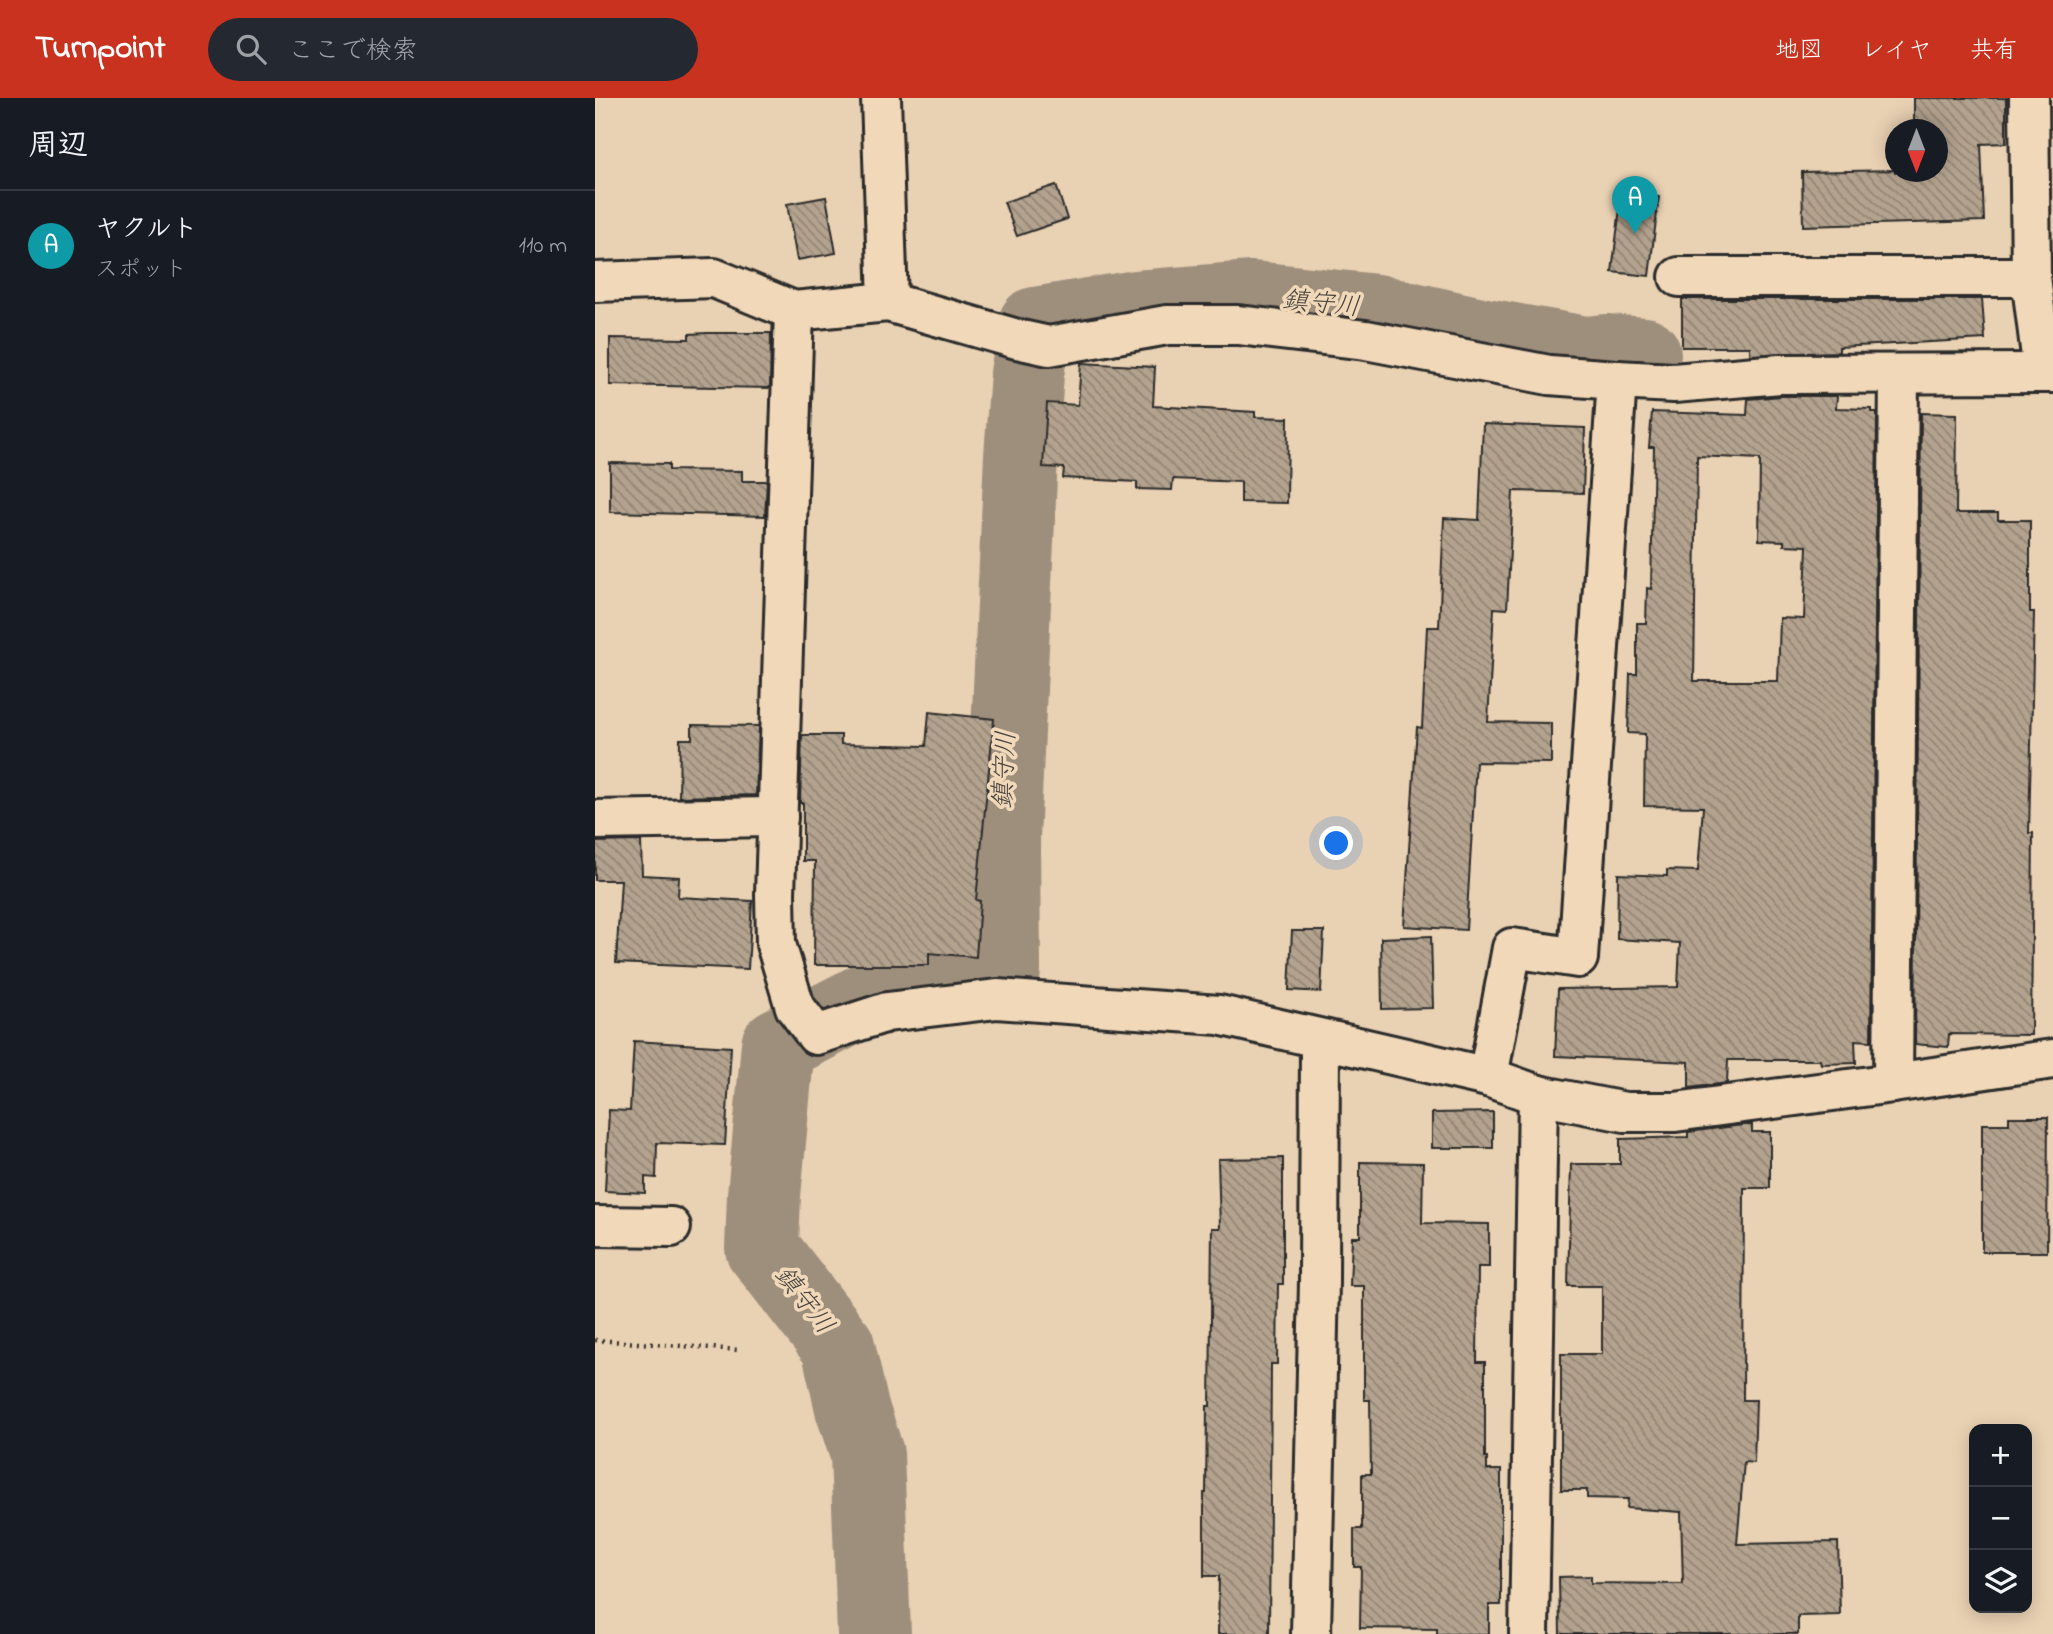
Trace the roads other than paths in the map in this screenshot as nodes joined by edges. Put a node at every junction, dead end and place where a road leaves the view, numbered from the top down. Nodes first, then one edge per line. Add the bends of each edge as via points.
1 (881, 98) edge
2 (2028, 98) edge
3 (1679, 277) dead end
4 (2031, 277) junction
5 (595, 282) edge
6 (888, 302) junction
7 (794, 311) junction
8 (2048, 372) edge
9 (1899, 374) junction
10 (1617, 380) junction
11 (778, 817) junction
12 (595, 820) edge
13 (1320, 1039) junction
14 (2053, 1059) edge
15 (1488, 1077) junction
16 (1893, 1083) junction
17 (1538, 1096) junction
18 (595, 1226) edge
19 (671, 1227) dead end
20 (1311, 1634) edge
21 (1529, 1634) edge

1 - 6 street
2 - 4 street
3 - 4 street
4 - 8 street
5 - 7 street via 714,278
6 - 7 street
6 - 10 street via 1049,346 1167,325 1238,325 1366,340 1549,375
7 - 11 street
8 - 9 street
9 - 10 street via 1780,374 1674,383
9 - 16 street
10 - 15 street via 1578,958 1512,948
11 - 12 street
11 - 13 street via 776,944 795,1007 816,1035 887,1012 997,999 1219,1015
13 - 15 street
13 - 20 street
14 - 16 street
15 - 17 street
16 - 17 street via 1675,1112 1625,1112
17 - 21 street
18 - 19 street

